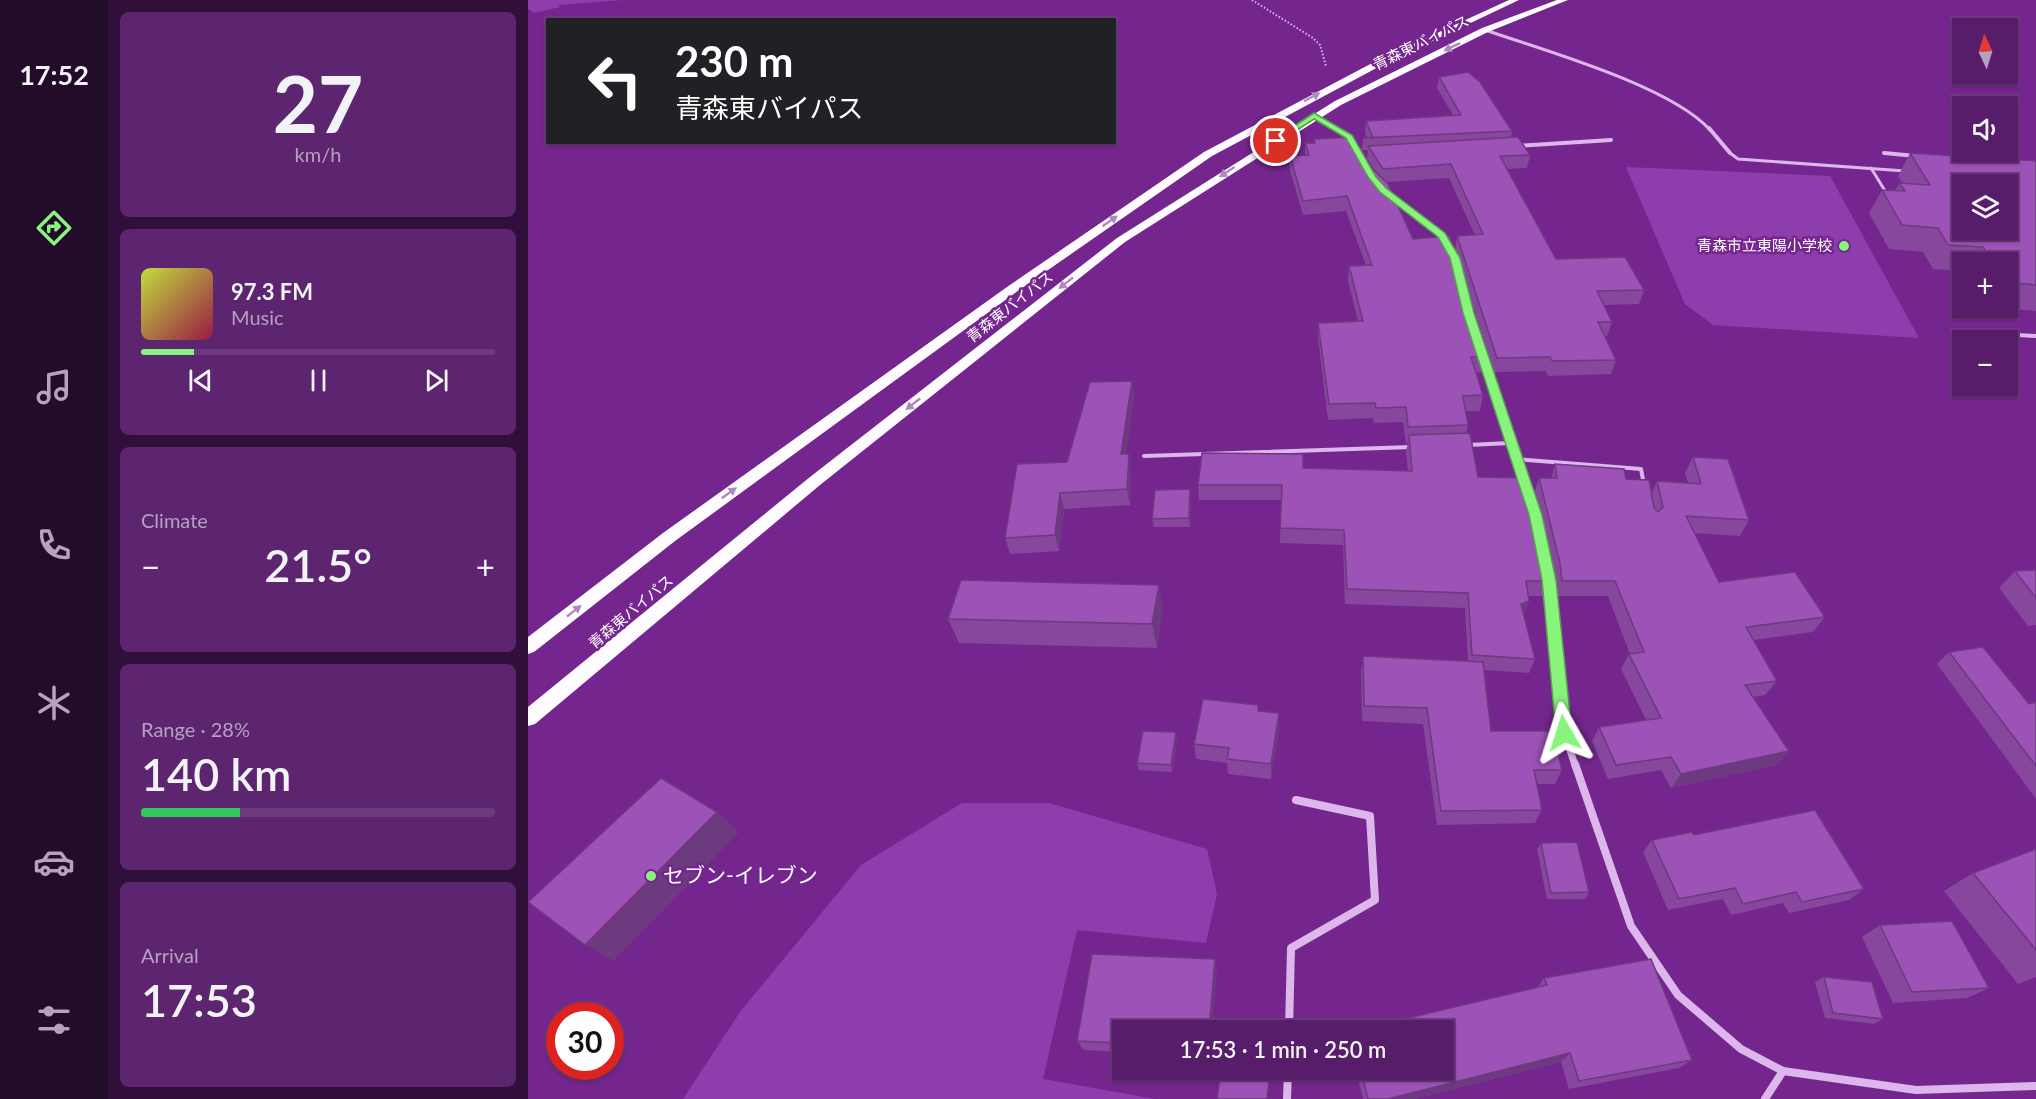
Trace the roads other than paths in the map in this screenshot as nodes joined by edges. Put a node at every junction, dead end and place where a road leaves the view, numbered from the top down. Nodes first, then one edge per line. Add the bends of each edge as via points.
1 (1515, 0) edge
2 (1564, 0) edge
3 (1485, 30) junction
4 (1314, 116) junction
5 (1611, 140) dead end
6 (1354, 146) edge
7 (1515, 146) edge
8 (1730, 153) joint
9 (1884, 153) dead end
10 (1919, 156) edge
11 (1871, 168) junction
12 (1906, 171) dead end
13 (1383, 190) edge
14 (1890, 201) edge
15 (1451, 250) edge
16 (2018, 334) edge
17 (2036, 336) edge
18 (1479, 345) edge
19 (1510, 443) junction
20 (1463, 445) edge
21 (1416, 447) edge
22 (1144, 456) dead end
23 (1516, 459) junction
24 (1645, 490) edge
25 (1527, 493) edge
26 (1546, 569) edge
27 (528, 647) edge
28 (528, 718) edge
29 (1296, 800) dead end
30 (1289, 1020) edge
31 (1784, 1071) junction
32 (1288, 1080) edge
33 (2036, 1086) edge
34 (1287, 1099) edge
35 (1765, 1099) edge

27 -> 1 highway, 青森東バイパス via 669,537 1011,290 1208,154 1332,86
2 - 3 highway, 青森東バイパス
3 -> 4 highway, 青森東バイパス
3 - 8 street via 1662,96 1703,122
4 - 6 street via 1349,136
4 -> 28 highway, 青森東バイパス via 1121,240 815,481
5 - 7 street
8 - 11 lane via 1738,159
9 - 10 street
11 - 12 lane
11 - 14 lane
13 - 15 street via 1442,235
16 - 17 lane
18 - 19 street
19 - 20 lane
19 - 23 street
21 - 22 lane
23 - 24 lane via 1641,469
23 - 25 street
26 - 31 street via 1564,733 1631,927 1678,995 1741,1049
29 - 30 street via 1370,816 1376,900 1291,948
31 - 33 street via 1916,1090
31 - 35 street
32 - 34 street

